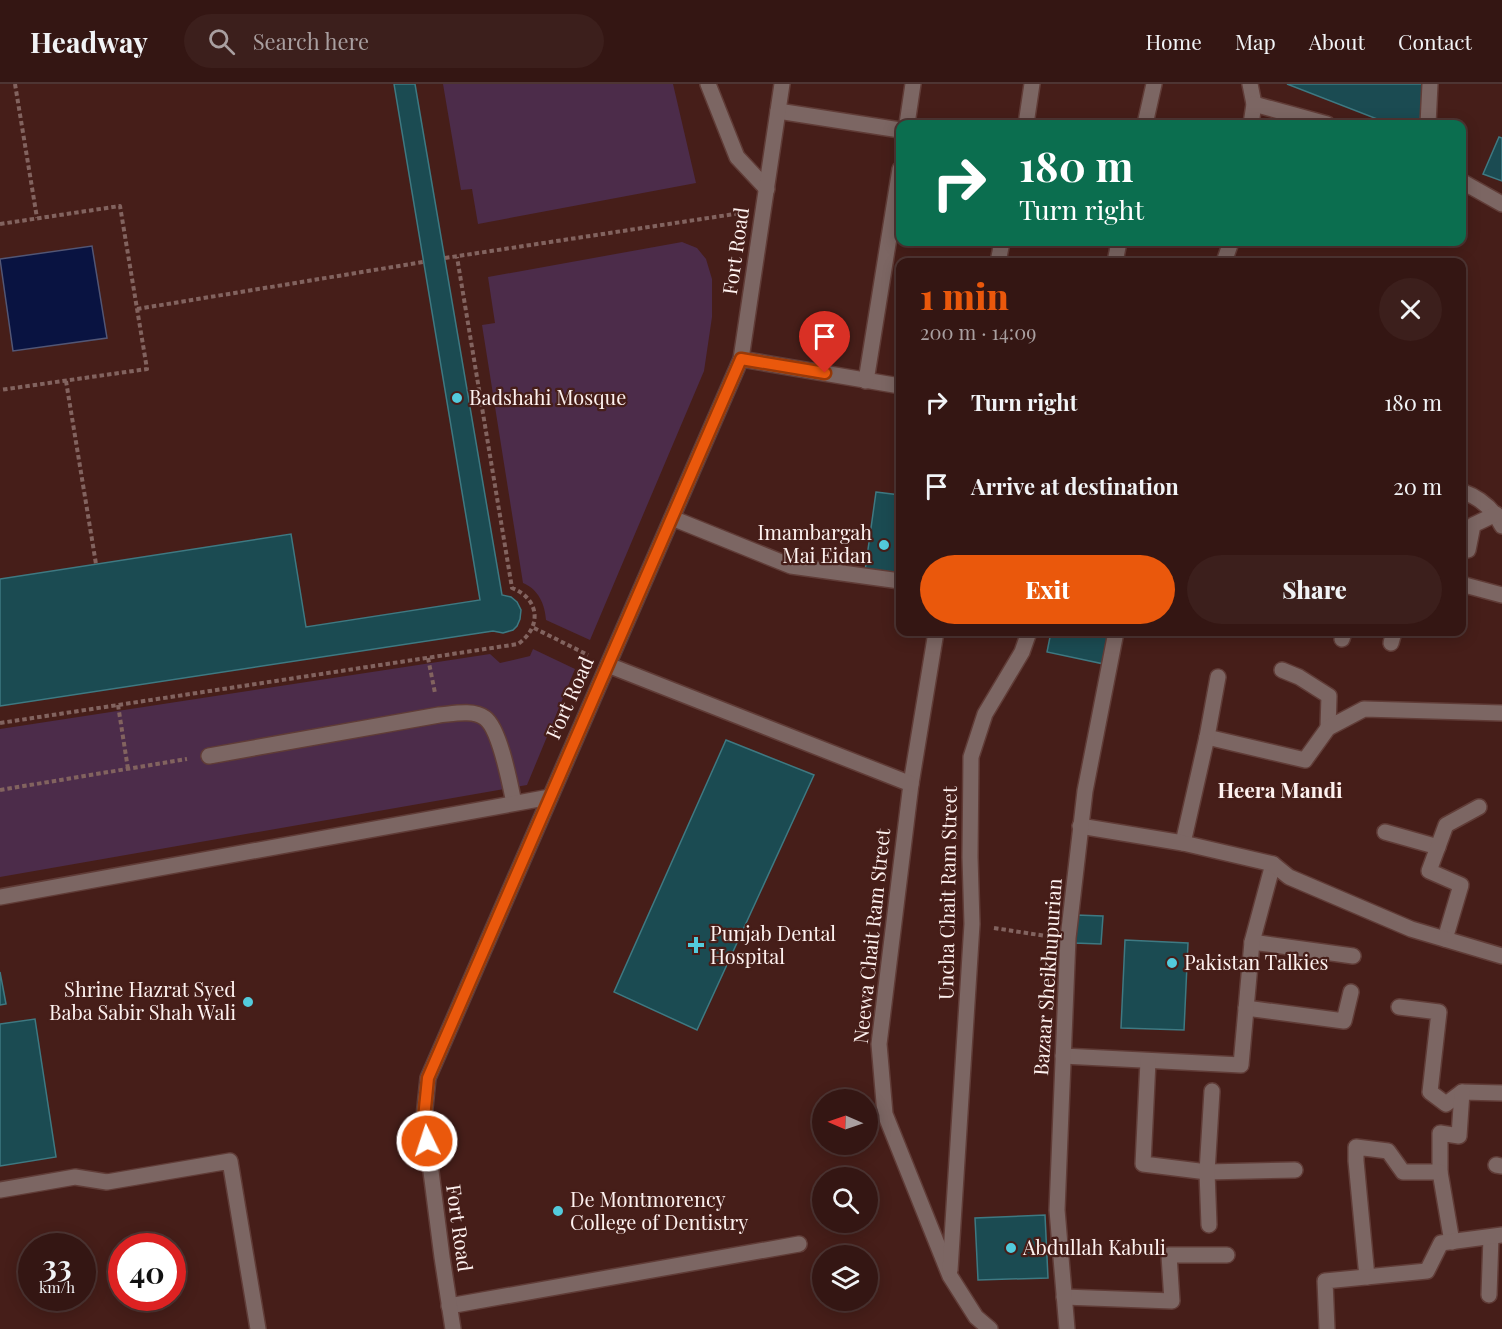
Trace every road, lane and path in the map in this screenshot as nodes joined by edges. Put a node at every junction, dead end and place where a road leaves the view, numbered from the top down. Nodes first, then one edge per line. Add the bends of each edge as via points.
1 (15, 84) edge
2 (708, 84) edge
3 (782, 84) edge
4 (913, 84) edge
5 (1032, 84) edge
6 (1154, 84) edge
7 (1250, 84) edge
8 (1430, 84) edge
9 (1254, 104) junction
10 (778, 111) junction
11 (908, 120) edge
12 (1027, 120) edge
13 (1146, 120) edge
14 (1252, 120) edge
15 (1312, 120) edge
16 (1428, 120) edge
17 (896, 129) edge
18 (1466, 184) edge
19 (767, 189) junction
20 (896, 194) edge
21 (1502, 204) edge
22 (763, 210) junction
23 (37, 218) junction
24 (0, 224) edge
25 (457, 257) junction
26 (445, 258) dead end
27 (423, 262) dead end
28 (137, 309) junction
29 (741, 359) junction
30 (66, 381) junction
31 (866, 381) junction
32 (896, 385) edge
33 (0, 390) edge
34 (1466, 492) edge
35 (672, 518) junction
36 (1499, 520) edge
37 (1466, 549) edge
38 (96, 564) dead end
39 (896, 580) edge
40 (1466, 585) edge
41 (1502, 596) edge
42 (534, 628) junction
43 (935, 636) edge
44 (1028, 636) edge
45 (1115, 636) edge
46 (428, 658) junction
47 (608, 665) junction
48 (1282, 670) dead end
49 (1218, 677) dead end
50 (118, 705) junction
51 (1502, 713) edge
52 (439, 715) junction
53 (0, 723) edge
54 (1328, 728) junction
55 (1207, 737) junction
56 (209, 756) joint
57 (128, 769) junction
58 (911, 784) junction
59 (0, 790) edge
60 (550, 797) junction
61 (514, 803) junction
62 (1479, 807) dead end
63 (1080, 826) junction
64 (1385, 832) dead end
65 (1183, 843) junction
66 (1438, 847) junction
67 (1273, 864) junction
68 (0, 897) edge
69 (972, 924) junction
70 (1068, 938) junction
71 (1445, 939) junction
72 (1251, 942) junction
73 (1353, 956) dead end
74 (1502, 956) edge
75 (1351, 992) dead end
76 (1399, 1007) dead end
77 (1246, 1008) junction
78 (1063, 1056) junction
79 (1148, 1061) junction
80 (1212, 1091) dead end
81 (1462, 1092) junction
82 (1502, 1093) edge
83 (1295, 1170) dead end
84 (1207, 1172) junction
85 (1440, 1172) junction
86 (0, 1190) edge
87 (1209, 1225) dead end
88 (1497, 1236) edge
89 (1452, 1242) junction
90 (799, 1244) dead end
91 (1227, 1255) dead end
92 (950, 1276) junction
93 (1367, 1277) junction
94 (1489, 1295) dead end
95 (1064, 1297) junction
96 (449, 1306) junction
97 (258, 1329) edge
98 (453, 1329) edge
99 (990, 1329) edge
100 (1066, 1329) edge
101 (1327, 1329) edge

1 - 23 path
2 - 19 street via 737,157
3 - 10 street, Fort Road
4 - 11 street
5 - 12 street
6 - 13 street
7 - 9 street
8 - 16 street
9 - 14 street
9 - 15 street
10 - 17 street
10 - 19 street, Fort Road
18 - 21 street
19 - 22 street, Fort Road
20 - 31 street
22 - 25 path
22 - 29 street, Fort Road
23 - 24 path
23 - 28 path via 120,206
25 - 26 path
25 - 42 path via 512,588 530,599 535,613
27 - 28 path
28 - 30 path via 147,369
29 - 31 street
29 - 35 street, Fort Road
30 - 33 path
30 - 38 path
31 - 32 street
34 - 36 street via 1475,495
35 - 39 street via 791,566
35 - 47 street, Fort Road
36 - 37 street via 1473,525
40 - 41 street
42 - 46 path via 518,644
42 - 47 path
43 - 58 street, Neewa Chait Ram Street
44 - 69 street, Uncha Chait Ram Street via 985,714 971,756
45 - 63 street, Bazaar Sheikhupurian
46 - 50 path
46 - 52 path
47 - 58 street
47 - 60 street, Fort Road
48 - 54 street via 1329,696
49 - 55 street
50 - 53 path
50 - 57 path
51 - 54 street via 1364,709
52 - 56 street
52 - 61 street via 470,713 486,718 497,737
54 - 55 street via 1305,760
55 - 65 street
56 - 57 path
57 - 59 path
58 - 92 street, Neewa Chait Ram Street via 879,1044 885,1114
60 - 61 street
60 - 96 street, Fort Road via 428,1078 424,1118
61 - 68 street
62 - 66 street via 1446,825
63 - 65 street
63 - 70 street, Bazaar Sheikhupurian
64 - 66 street
65 - 67 street
66 - 71 street via 1430,871 1461,885
67 - 71 street via 1289,877 1411,929
67 - 72 street
69 - 70 path
69 - 92 street, Uncha Chait Ram Street
70 - 78 street, Bazaar Sheikhupurian
71 - 74 street
72 - 73 street
72 - 77 street
75 - 77 street via 1344,1021
76 - 81 street via 1439,1012 1430,1092 1446,1104
77 - 79 street via 1241,1065
78 - 79 street
78 - 95 street, Bazaar Sheikhupurian via 1056,1210
79 - 84 street via 1143,1164
80 - 84 street
81 - 82 street
81 - 85 street via 1459,1136 1440,1133
83 - 84 street
84 - 87 street
85 - 89 street
85 - 93 street via 1403,1172 1388,1151 1356,1147
86 - 97 street via 75,1177 107,1182 230,1161
88 - 89 street
88 - 94 street
89 - 93 street via 1441,1243 1427,1271
90 - 96 street
91 - 95 street via 1169,1254 1172,1301
92 - 99 street, Neewa Chait Ram Street via 976,1317
93 - 101 street via 1325,1281
95 - 100 street, Bazaar Sheikhupurian
96 - 98 street, Fort Road

